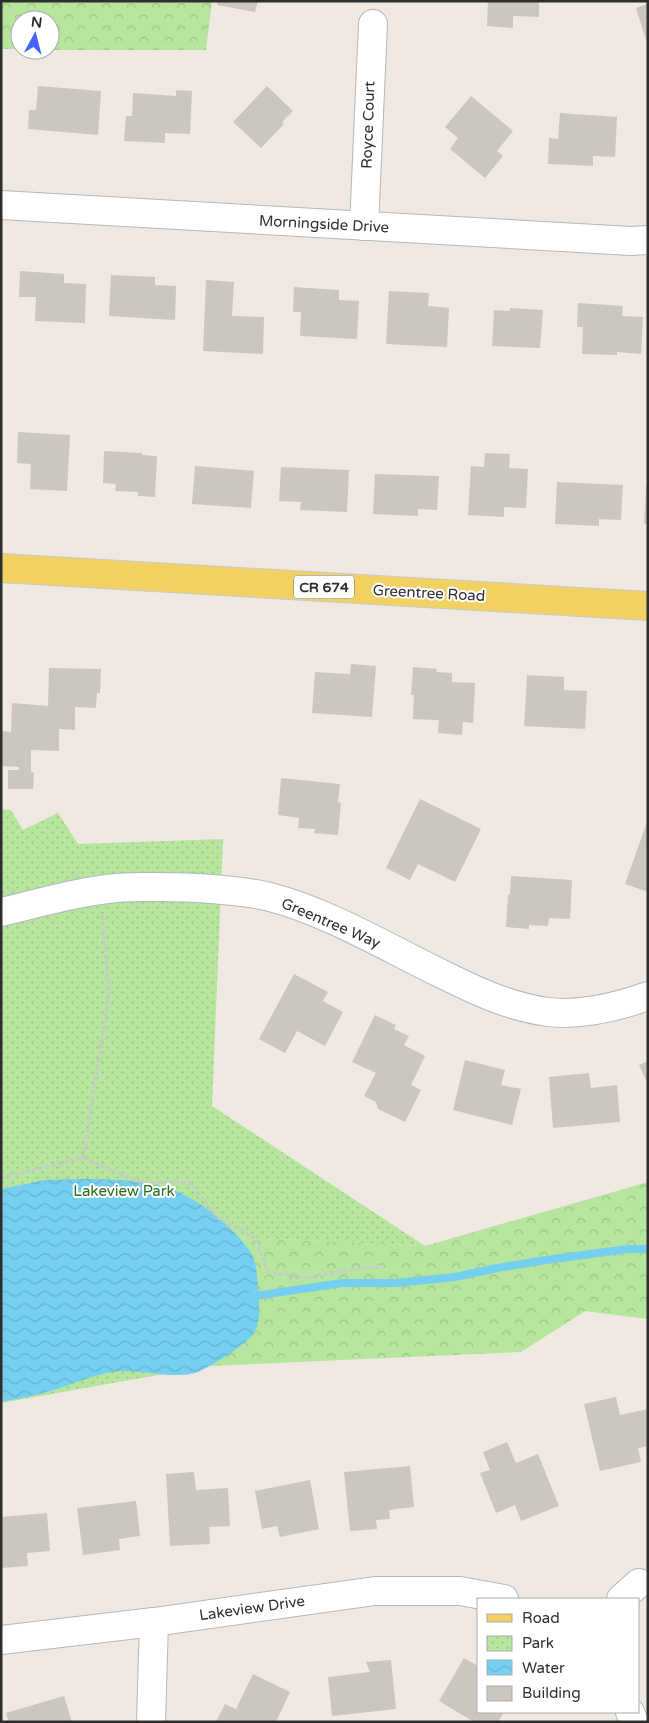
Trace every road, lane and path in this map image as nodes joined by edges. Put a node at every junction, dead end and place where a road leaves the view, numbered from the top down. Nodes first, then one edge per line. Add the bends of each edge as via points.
1 (373, 24) dead end
2 (1, 205) edge
3 (364, 226) junction
4 (648, 240) edge
5 (1, 568) edge
6 (648, 606) edge
7 (96, 891) junction
8 (1, 912) edge
9 (648, 996) edge
10 (83, 1158) junction
11 (1, 1178) edge
12 (384, 1266) dead end
13 (498, 1598) edge
14 (154, 1622) junction
15 (1, 1640) edge
16 (151, 1722) edge

1 - 3 street, Royce Court
2 - 3 street, Morningside Drive
3 - 4 street, Morningside Drive
5 - 6 main road, Greentree Road / CR 674
7 - 8 street, Greentree Way
7 - 9 street, Greentree Way via 137,887 184,888 270,897 328,918 484,995 550,1012 602,1010
7 - 10 path via 109,993
10 - 11 path
10 - 12 path via 143,1183 189,1182 218,1218 255,1238 268,1272 304,1278
13 - 14 street, Lakeview Drive via 460,1591 375,1591
14 - 15 street, Lakeview Drive
14 - 16 street

